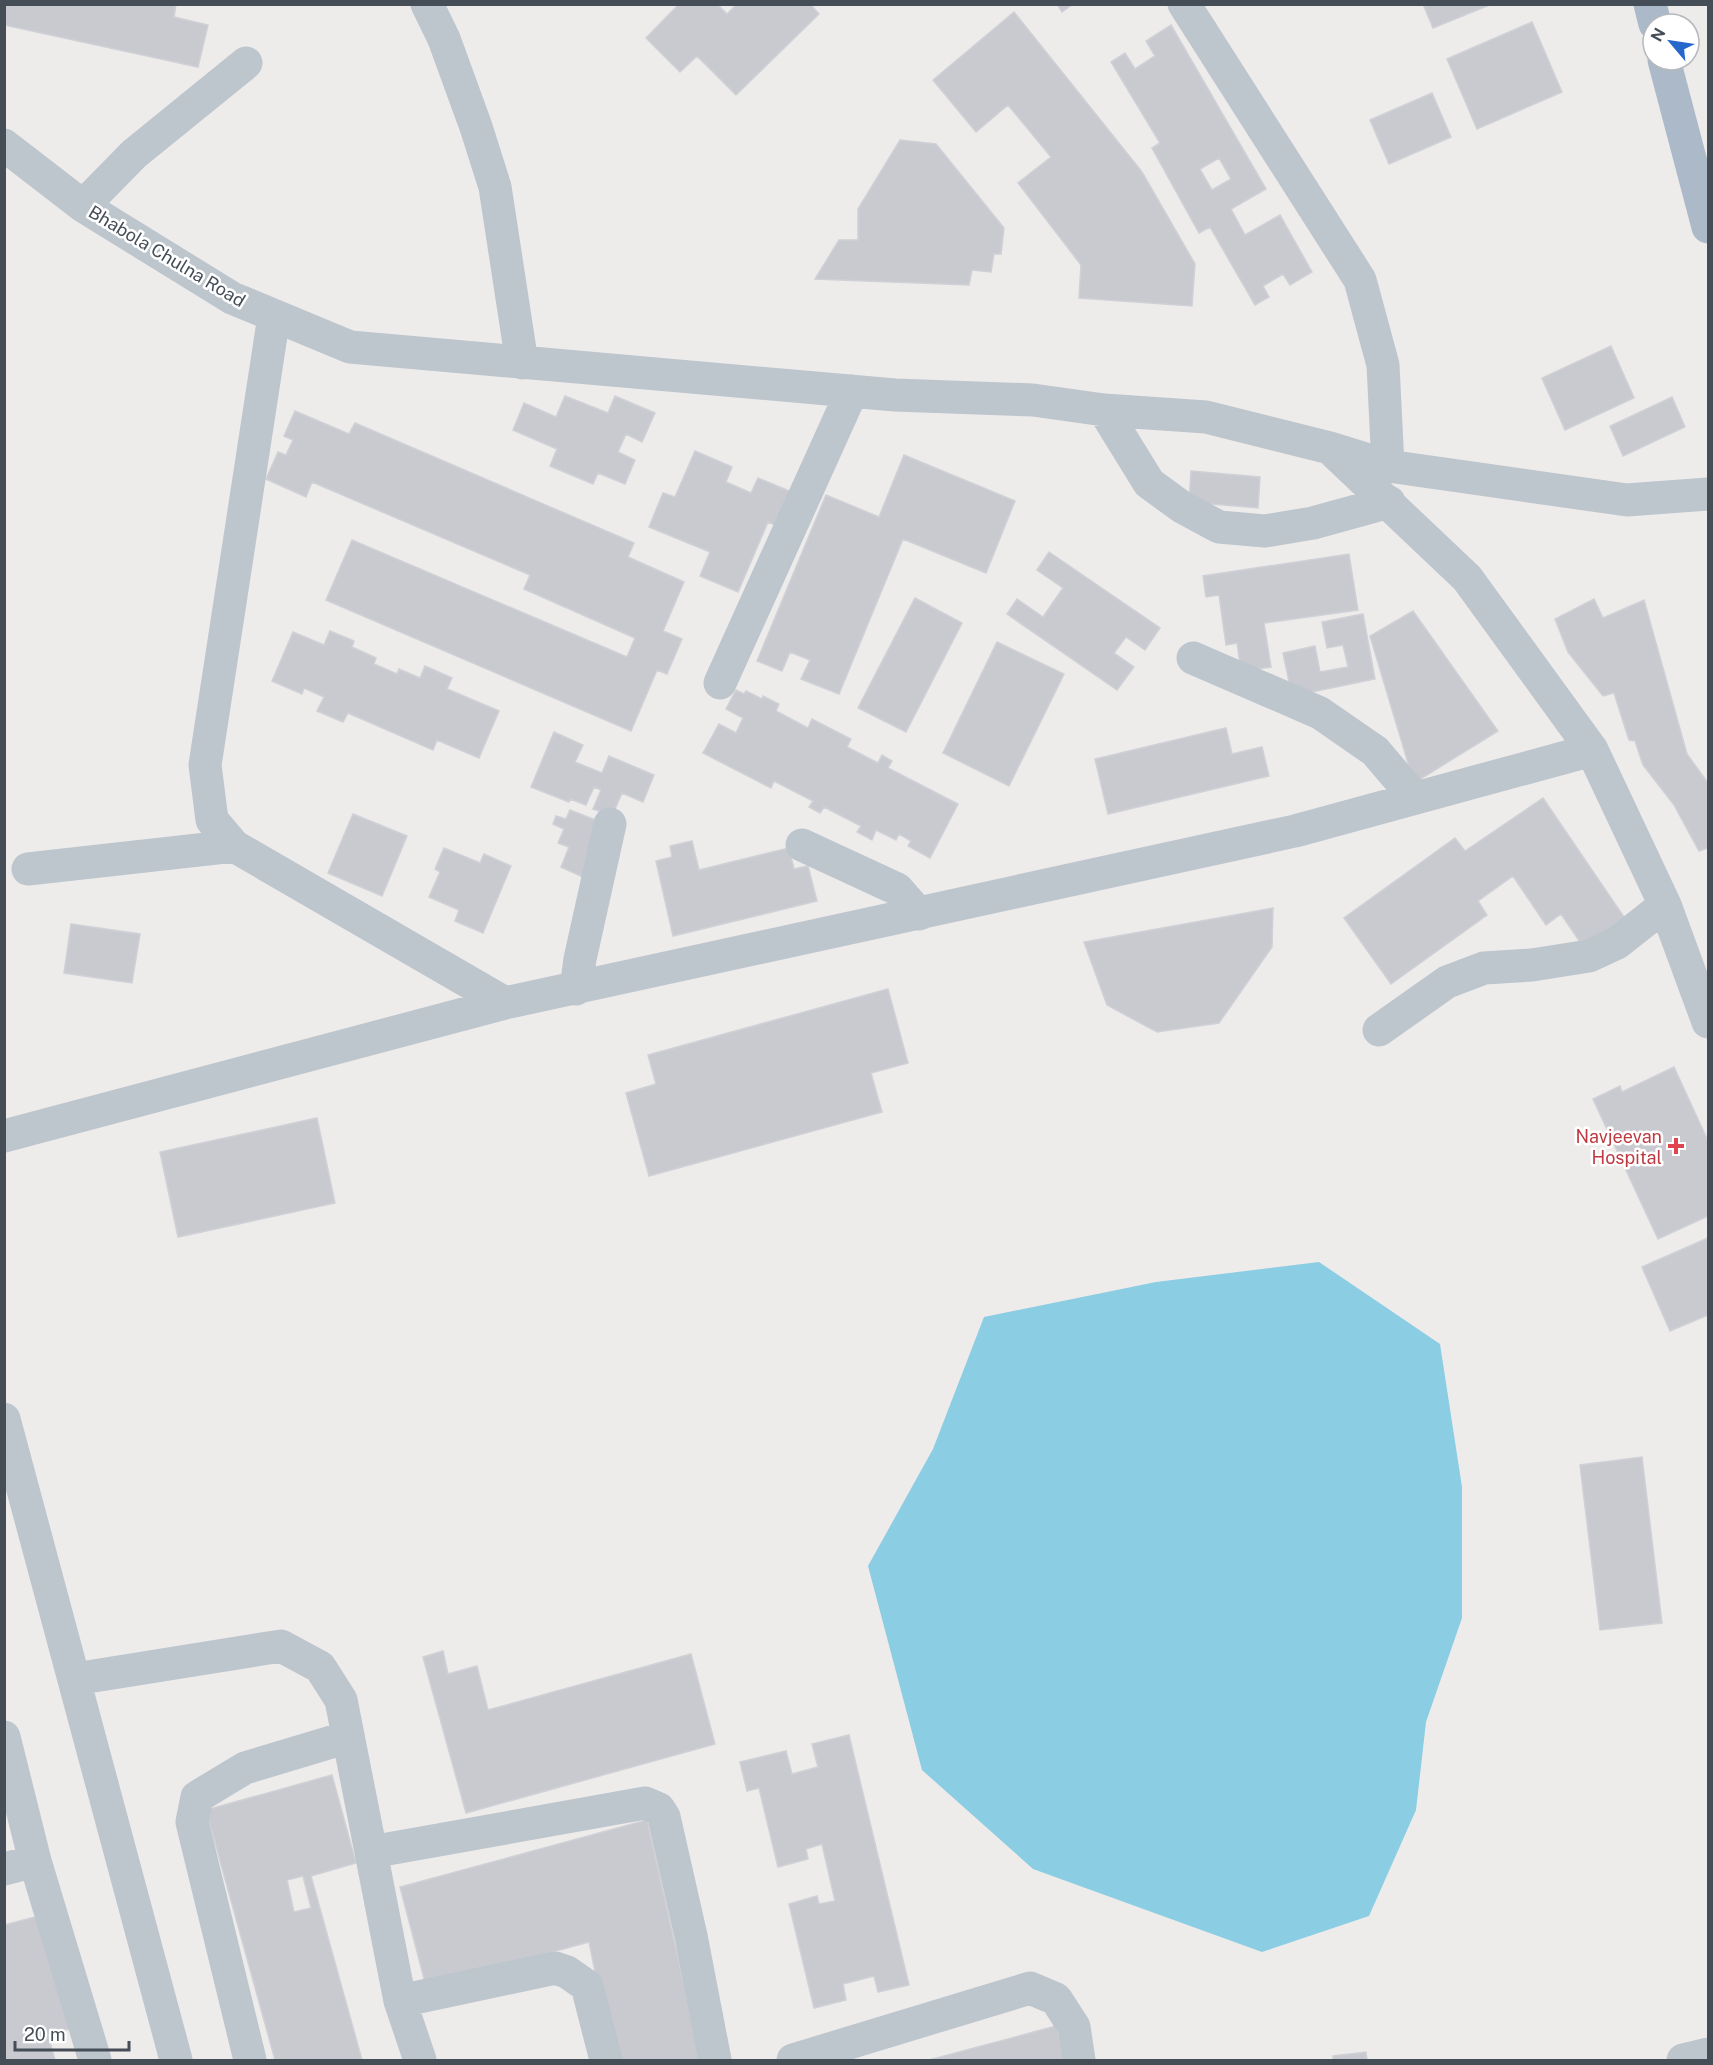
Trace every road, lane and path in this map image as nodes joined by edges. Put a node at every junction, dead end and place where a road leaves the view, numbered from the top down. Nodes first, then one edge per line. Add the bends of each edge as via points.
1 (428, 4) edge
2 (1184, 4) edge
3 (246, 63) dead end
4 (1667, 72) edge
5 (4, 145) edge
6 (83, 206) junction
7 (1708, 227) edge
8 (274, 316) junction
9 (522, 363) junction
10 (852, 391) junction
11 (1104, 410) junction
12 (1330, 448) junction
13 (1389, 466) junction
14 (1708, 494) edge
15 (1389, 502) junction
16 (1193, 658) dead end
17 (720, 682) dead end
18 (1592, 750) junction
19 (1415, 798) junction
20 (610, 824) dead end
21 (802, 845) dead end
22 (234, 846) junction
23 (28, 869) dead end
24 (1665, 904) junction
25 (919, 914) junction
26 (576, 988) junction
27 (505, 1003) junction
28 (1708, 1022) edge
29 (1379, 1030) dead end
30 (4, 1136) edge
31 (4, 1419) edge
32 (75, 1679) junction
33 (4, 1737) edge
34 (348, 1737) junction
35 (371, 1852) junction
36 (20, 1865) edge
37 (400, 2001) junction
38 (1708, 2054) edge
39 (95, 2061) edge
40 (176, 2061) edge
41 (250, 2061) edge
42 (420, 2061) edge
43 (606, 2061) edge
44 (715, 2061) edge
45 (793, 2061) edge
46 (1079, 2061) edge
47 (1683, 2061) edge

1 - 9 street via 495,187
2 - 13 street via 1359,280 1383,364
3 - 6 street via 134,154
4 - 7 main road
5 - 6 street, Bhabola Chulna Road
6 - 8 street, Bhabola Chulna Road via 232,298
8 - 9 street, Bhabola Chulna Road via 350,347
8 - 22 street via 205,765 212,820
9 - 10 street, Bhabola Chulna Road
10 - 11 street, Bhabola Chulna Road via 1034,400
10 - 17 street
11 - 12 street, Bhabola Chulna Road via 1206,417
11 - 15 street via 1149,483 1182,507 1220,527 1265,531 1313,523
12 - 13 street, Bhabola Chulna Road
12 - 15 street
13 - 14 street, Bhabola Chulna Road via 1627,500
15 - 18 street via 1467,578
16 - 19 street via 1320,713 1375,751
18 - 19 street
18 - 24 street
19 - 25 street via 1295,831
20 - 26 street
21 - 25 street via 897,889
22 - 23 street
22 - 27 street
24 - 28 street
24 - 29 street via 1617,943 1589,956 1532,966 1484,968 1447,982
25 - 26 street
26 - 27 street
27 - 30 street
31 - 32 street
32 - 34 street via 281,1646 320,1667 341,1701
32 - 40 street
33 - 36 street
34 - 35 street
34 - 41 street via 245,1768 197,1797 192,1822
35 - 37 street
35 - 44 street via 645,1803 659,1809 691,1936
36 - 39 street
37 - 42 street
37 - 43 street via 555,1968 587,1986
38 - 47 street
45 - 46 street via 1030,1988 1056,1999 1074,2027

